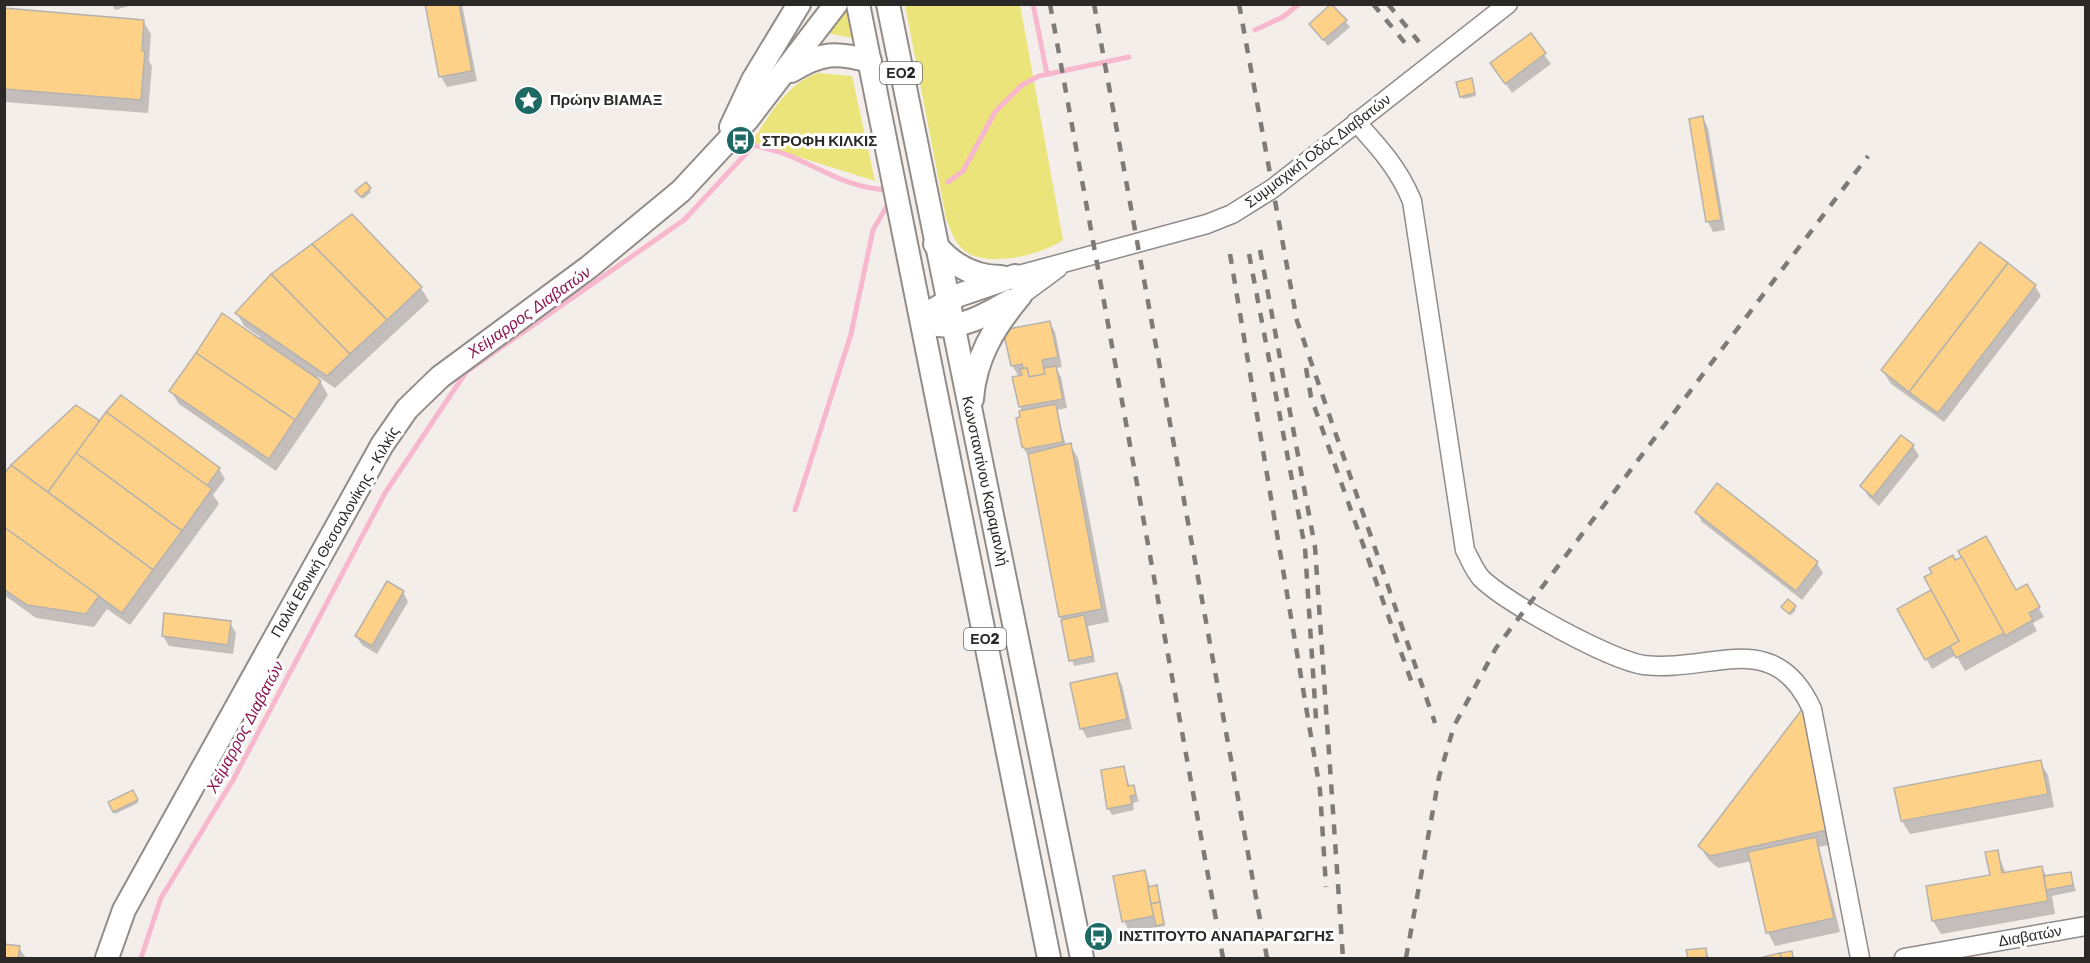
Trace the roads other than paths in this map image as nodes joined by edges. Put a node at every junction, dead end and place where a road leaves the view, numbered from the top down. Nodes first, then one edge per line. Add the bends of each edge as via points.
1 (836, 4) edge
2 (858, 4) edge
3 (888, 4) edge
4 (1508, 4) edge
5 (796, 6) edge
6 (870, 61) junction
7 (784, 74) junction
8 (1356, 122) junction
9 (723, 145) junction
10 (934, 244) junction
11 (1017, 286) junction
12 (946, 302) junction
13 (920, 320) junction
14 (951, 327) junction
15 (971, 415) junction
16 (2085, 926) edge
17 (106, 958) edge
18 (1049, 958) edge
19 (1082, 958) edge
20 (1860, 958) edge
21 (1904, 958) edge

1 - 7 main road, Παλιά Εθνική Θεσσαλονίκης - Κιλκίς
2 - 6 main road, ΕΟ2
3 - 10 main road, Κωνσταντίνου Καραμανλή / ΕΟ2
4 - 8 street, Συμμαχική Οδός Διαβατών
5 - 9 main road, Παλιά Εθνική Θεσσαλονίκης - Κιλκίς via 749,88
6 - 7 main road via 826,54
6 - 13 main road, Κωνσταντίνου Καραμανλή / ΕΟ2
7 - 9 main road, Παλιά Εθνική Θεσσαλονίκης - Κιλκίς
8 - 11 street, Συμμαχική Οδός Διαβατών via 1272,189 1232,214 1173,235 1069,261
8 - 20 street via 1387,156 1412,201 1465,550 1479,576 1498,592 1608,655 1674,666 1741,658 1782,668 1793,676 1812,709
9 - 17 main road, Παλιά Εθνική Θεσσαλονίκης - Κιλκίς via 668,204 460,360 407,409 382,445 179,808 124,910
10 - 11 main road via 944,256 970,272
10 - 12 main road, Κωνσταντίνου Καραμανλή / ΕΟ2
11 - 12 main road
11 - 14 main road via 980,318
11 - 15 main road via 986,344 973,391
12 - 13 main road
12 - 14 main road, Κωνσταντίνου Καραμανλή / ΕΟ2
13 - 14 main road
13 - 18 main road, Κωνσταντίνου Καραμανλή / ΕΟ2
14 - 15 main road, Κωνσταντίνου Καραμανλή / ΕΟ2
15 - 19 main road, Κωνσταντίνου Καραμανλή / ΕΟ2
16 - 21 street, Διαβατών

